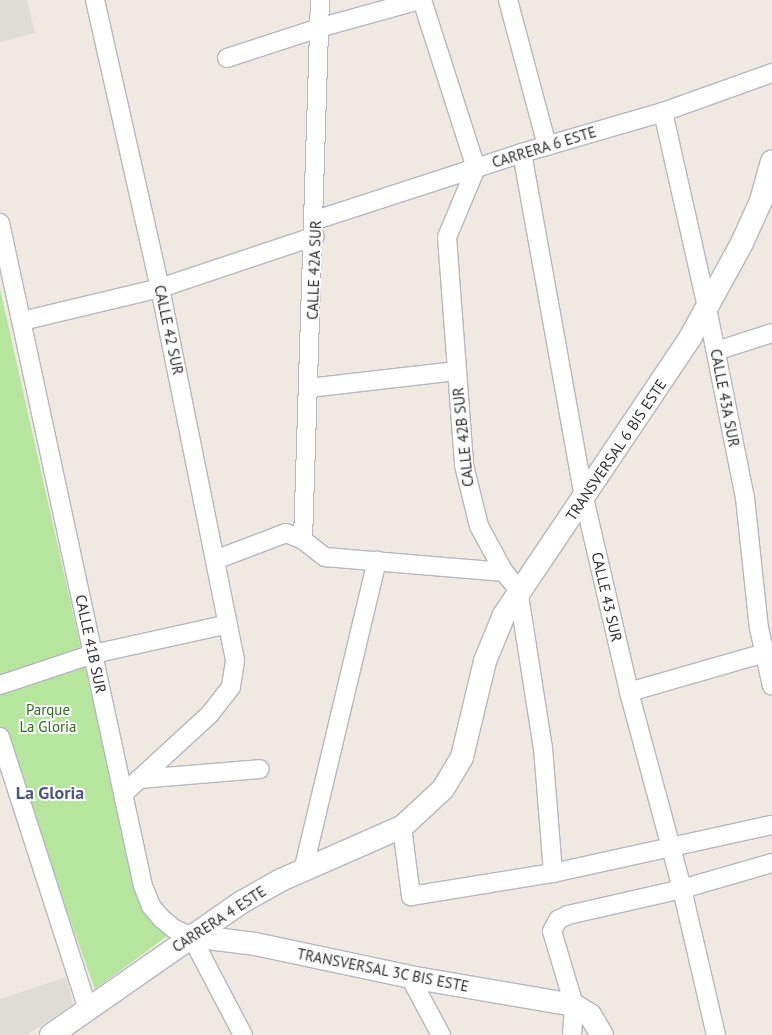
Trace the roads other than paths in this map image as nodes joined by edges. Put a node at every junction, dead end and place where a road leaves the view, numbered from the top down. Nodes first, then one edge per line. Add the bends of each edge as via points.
1 (95, 0) edge
2 (320, 0) edge
3 (421, 0) edge
4 (508, 0) edge
5 (322, 27) junction
6 (227, 58) dead end
7 (772, 73) edge
8 (663, 112) junction
9 (547, 146) junction
10 (522, 153) junction
11 (772, 161) edge
12 (476, 168) junction
13 (0, 223) edge
14 (315, 228) junction
15 (160, 288) junction
16 (707, 308) junction
17 (22, 321) junction
18 (772, 333) edge
19 (716, 351) junction
20 (456, 371) junction
21 (309, 388) junction
22 (584, 498) junction
23 (303, 540) junction
24 (215, 560) junction
25 (377, 561) junction
26 (504, 572) junction
27 (518, 589) junction
28 (228, 624) junction
29 (768, 652) edge
30 (94, 654) junction
31 (0, 685) edge
32 (772, 686) edge
33 (628, 692) junction
34 (0, 737) edge
35 (260, 769) dead end
36 (139, 779) junction
37 (124, 793) junction
38 (772, 825) edge
39 (402, 827) junction
40 (669, 849) junction
41 (772, 863) edge
42 (303, 871) junction
43 (553, 873) junction
44 (682, 889) junction
45 (191, 936) junction
46 (410, 976) junction
47 (574, 1005) junction
48 (87, 1007) junction
49 (51, 1035) edge
50 (243, 1035) edge
51 (441, 1035) edge
52 (572, 1035) edge
53 (602, 1035) edge
54 (716, 1035) edge

1 - 15 street, CALLE 42 SUR
2 - 5 street, CALLE 42A SUR
3 - 5 street
3 - 12 street
4 - 9 street
5 - 6 street
5 - 14 street, CALLE 42A SUR
7 - 8 street, CARRERA 6 ESTE
8 - 9 street, CARRERA 6 ESTE
8 - 16 street, CALLE 43A SUR
9 - 10 street, CARRERA 6 ESTE
10 - 12 street, CARRERA 6 ESTE
10 - 22 street, CALLE 43 SUR
11 - 16 street, TRANSVERSAL 6 BIS ESTE via 761,201
12 - 14 street, CARRERA 6 ESTE
12 - 20 street, CALLE 42B SUR via 448,237
13 - 17 street, CALLE 41B SUR
14 - 15 street, CARRERA 6 ESTE
14 - 21 street, CALLE 42A SUR
15 - 17 street, CARRERA 6 ESTE
15 - 24 street, CALLE 42 SUR
16 - 19 street, CALLE 43A SUR
16 - 22 street, TRANSVERSAL 6 BIS ESTE via 669,372
17 - 30 street, CALLE 41B SUR
18 - 19 street
19 - 29 street, CALLE 43A SUR via 745,498
20 - 21 street
20 - 26 street, CALLE 42B SUR via 470,497 479,526
21 - 23 street, CALLE 42A SUR
22 - 27 street, TRANSVERSAL 6 BIS ESTE
22 - 33 street, CALLE 43 SUR
23 - 24 street via 286,533
23 - 25 street via 325,557
24 - 28 street, CALLE 42 SUR
25 - 26 street
25 - 42 street
26 - 27 street, CALLE 42B SUR
27 - 39 street, TRANSVERSAL 6 BIS ESTE via 485,661 462,757 443,789
27 - 43 street via 543,748
28 - 30 street
28 - 36 street, CALLE 42 SUR via 235,661 231,687 220,702
29 - 32 street, CALLE 43A SUR
29 - 33 street
30 - 31 street
30 - 37 street, CALLE 41B SUR
33 - 40 street, CALLE 43 SUR
34 - 48 street
35 - 36 street
36 - 37 street, CALLE 42 SUR
37 - 45 street, CALLE 41B SUR via 143,886 151,906 174,929
38 - 40 street
39 - 42 street, CARRERA 4 ESTE
39 - 43 street via 411,896
40 - 43 street
40 - 44 street, CALLE 43 SUR
41 - 44 street
42 - 45 street, CARRERA 4 ESTE via 242,902
44 - 47 street via 568,914 558,920 552,931
44 - 54 street, CALLE 43 SUR
45 - 46 street, TRANSVERSAL 3C BIS ESTE via 255,944
45 - 48 street, CARRERA 4 ESTE
45 - 50 street
46 - 47 street, TRANSVERSAL 3C BIS ESTE
46 - 51 street
47 - 52 street
47 - 53 street via 590,1015
48 - 49 street, CARRERA 4 ESTE

